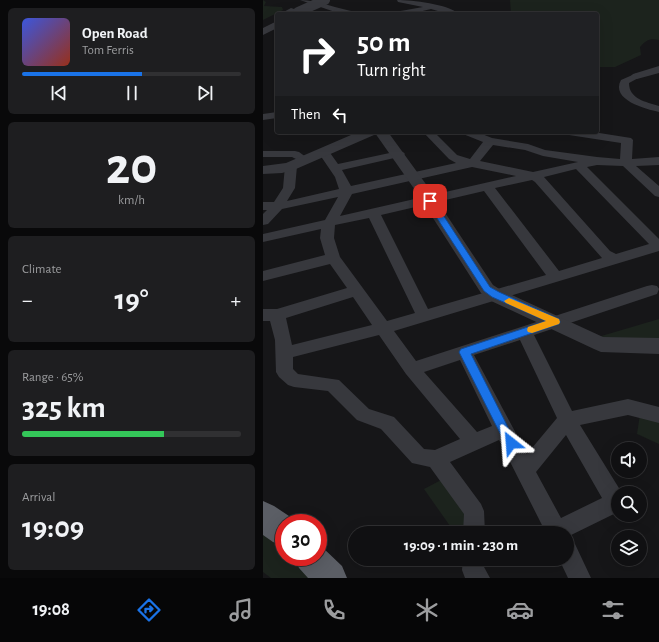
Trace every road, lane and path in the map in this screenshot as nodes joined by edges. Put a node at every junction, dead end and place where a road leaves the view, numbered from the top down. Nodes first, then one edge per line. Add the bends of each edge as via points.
1 (304, 0) edge
2 (313, 0) edge
3 (325, 0) edge
4 (401, 0) edge
5 (435, 7) junction
6 (294, 12) edge
7 (295, 12) edge
8 (340, 12) edge
9 (409, 12) edge
10 (448, 12) edge
11 (275, 19) edge
12 (275, 25) edge
13 (263, 26) edge
14 (263, 32) edge
15 (648, 72) edge
16 (659, 78) edge
17 (659, 109) edge
18 (275, 116) edge
19 (263, 117) edge
20 (364, 134) edge
21 (383, 134) edge
22 (430, 134) edge
23 (472, 134) edge
24 (584, 134) edge
25 (490, 141) junction
26 (324, 152) junction
27 (263, 154) edge
28 (399, 154) junction
29 (597, 161) junction
30 (659, 162) edge
31 (298, 163) junction
32 (626, 163) junction
33 (473, 164) junction
34 (578, 165) junction
35 (335, 168) junction
36 (263, 170) edge
37 (534, 176) junction
38 (414, 177) junction
39 (488, 187) junction
40 (346, 192) junction
41 (659, 193) edge
42 (430, 201) junction
43 (263, 206) edge
44 (277, 207) junction
45 (373, 214) junction
46 (263, 221) edge
47 (328, 224) junction
48 (264, 239) edge
49 (659, 246) edge
50 (333, 258) junction
51 (613, 260) junction
52 (263, 276) edge
53 (555, 276) junction
54 (652, 290) dead end
55 (356, 291) junction
56 (495, 295) junction
57 (270, 315) edge
58 (423, 316) junction
59 (555, 322) junction
60 (384, 328) junction
61 (525, 332) junction
62 (659, 346) edge
63 (465, 352) junction
64 (284, 353) junction
65 (412, 369) junction
66 (659, 415) edge
67 (567, 420) junction
68 (503, 430) junction
69 (474, 442) junction
70 (436, 459) junction
71 (525, 471) junction
72 (263, 516) edge
73 (275, 525) edge
74 (474, 526) edge
75 (553, 526) edge
76 (568, 526) edge
77 (319, 566) edge
78 (473, 566) edge
79 (574, 566) edge
80 (330, 578) edge
81 (479, 578) edge
82 (580, 578) edge

1 - 8 street
2 - 6 street
3 - 7 street, bridge
4 - 5 street
5 - 9 street
5 - 10 street
11 - 13 street
12 - 14 street
15 - 16 street
15 - 17 street via 624,82 625,91 634,101
18 - 19 street
20 - 26 street
21 - 28 street
22 - 33 street via 453,157
23 - 25 street
24 - 32 street via 627,140
25 - 29 street via 528,147 543,153
25 - 33 street
26 - 31 street
26 - 35 street
27 - 31 street via 295,154
28 - 35 street
28 - 38 street
29 - 32 street
29 - 34 street
30 - 32 street
31 - 36 street via 281,169
31 - 44 street via 289,188
32 - 41 street
33 - 37 street
33 - 38 street
34 - 37 street
34 - 49 street
35 - 40 street
37 - 39 street
37 - 51 street
38 - 40 street
38 - 42 street
39 - 42 street
39 - 53 street
40 - 44 street
40 - 47 street
42 - 45 street
42 - 56 street via 487,289
43 - 44 street
44 - 46 street
45 - 47 street
45 - 58 street
47 - 48 street
47 - 50 street via 326,240
49 - 51 street
50 - 52 street
50 - 55 street
51 - 53 street
53 - 56 street
54 - 59 street
55 - 57 street
55 - 60 street
56 - 58 street
56 - 59 street
57 - 64 street via 283,340
58 - 60 street
59 - 61 street
59 - 62 street via 601,344
60 - 64 street
60 - 65 street
61 - 63 street
61 - 67 street
63 - 65 street
63 - 68 street
64 - 70 street via 285,372 294,380 333,385 363,415 387,423 419,457
65 - 69 street
66 - 67 street via 628,407
67 - 71 street
67 - 76 street via 617,502
68 - 69 street
68 - 71 street
69 - 70 street
70 - 74 street via 474,511
71 - 75 street
72 - 73 highway
77 - 80 highway
78 - 81 street via 473,570
79 - 82 street

